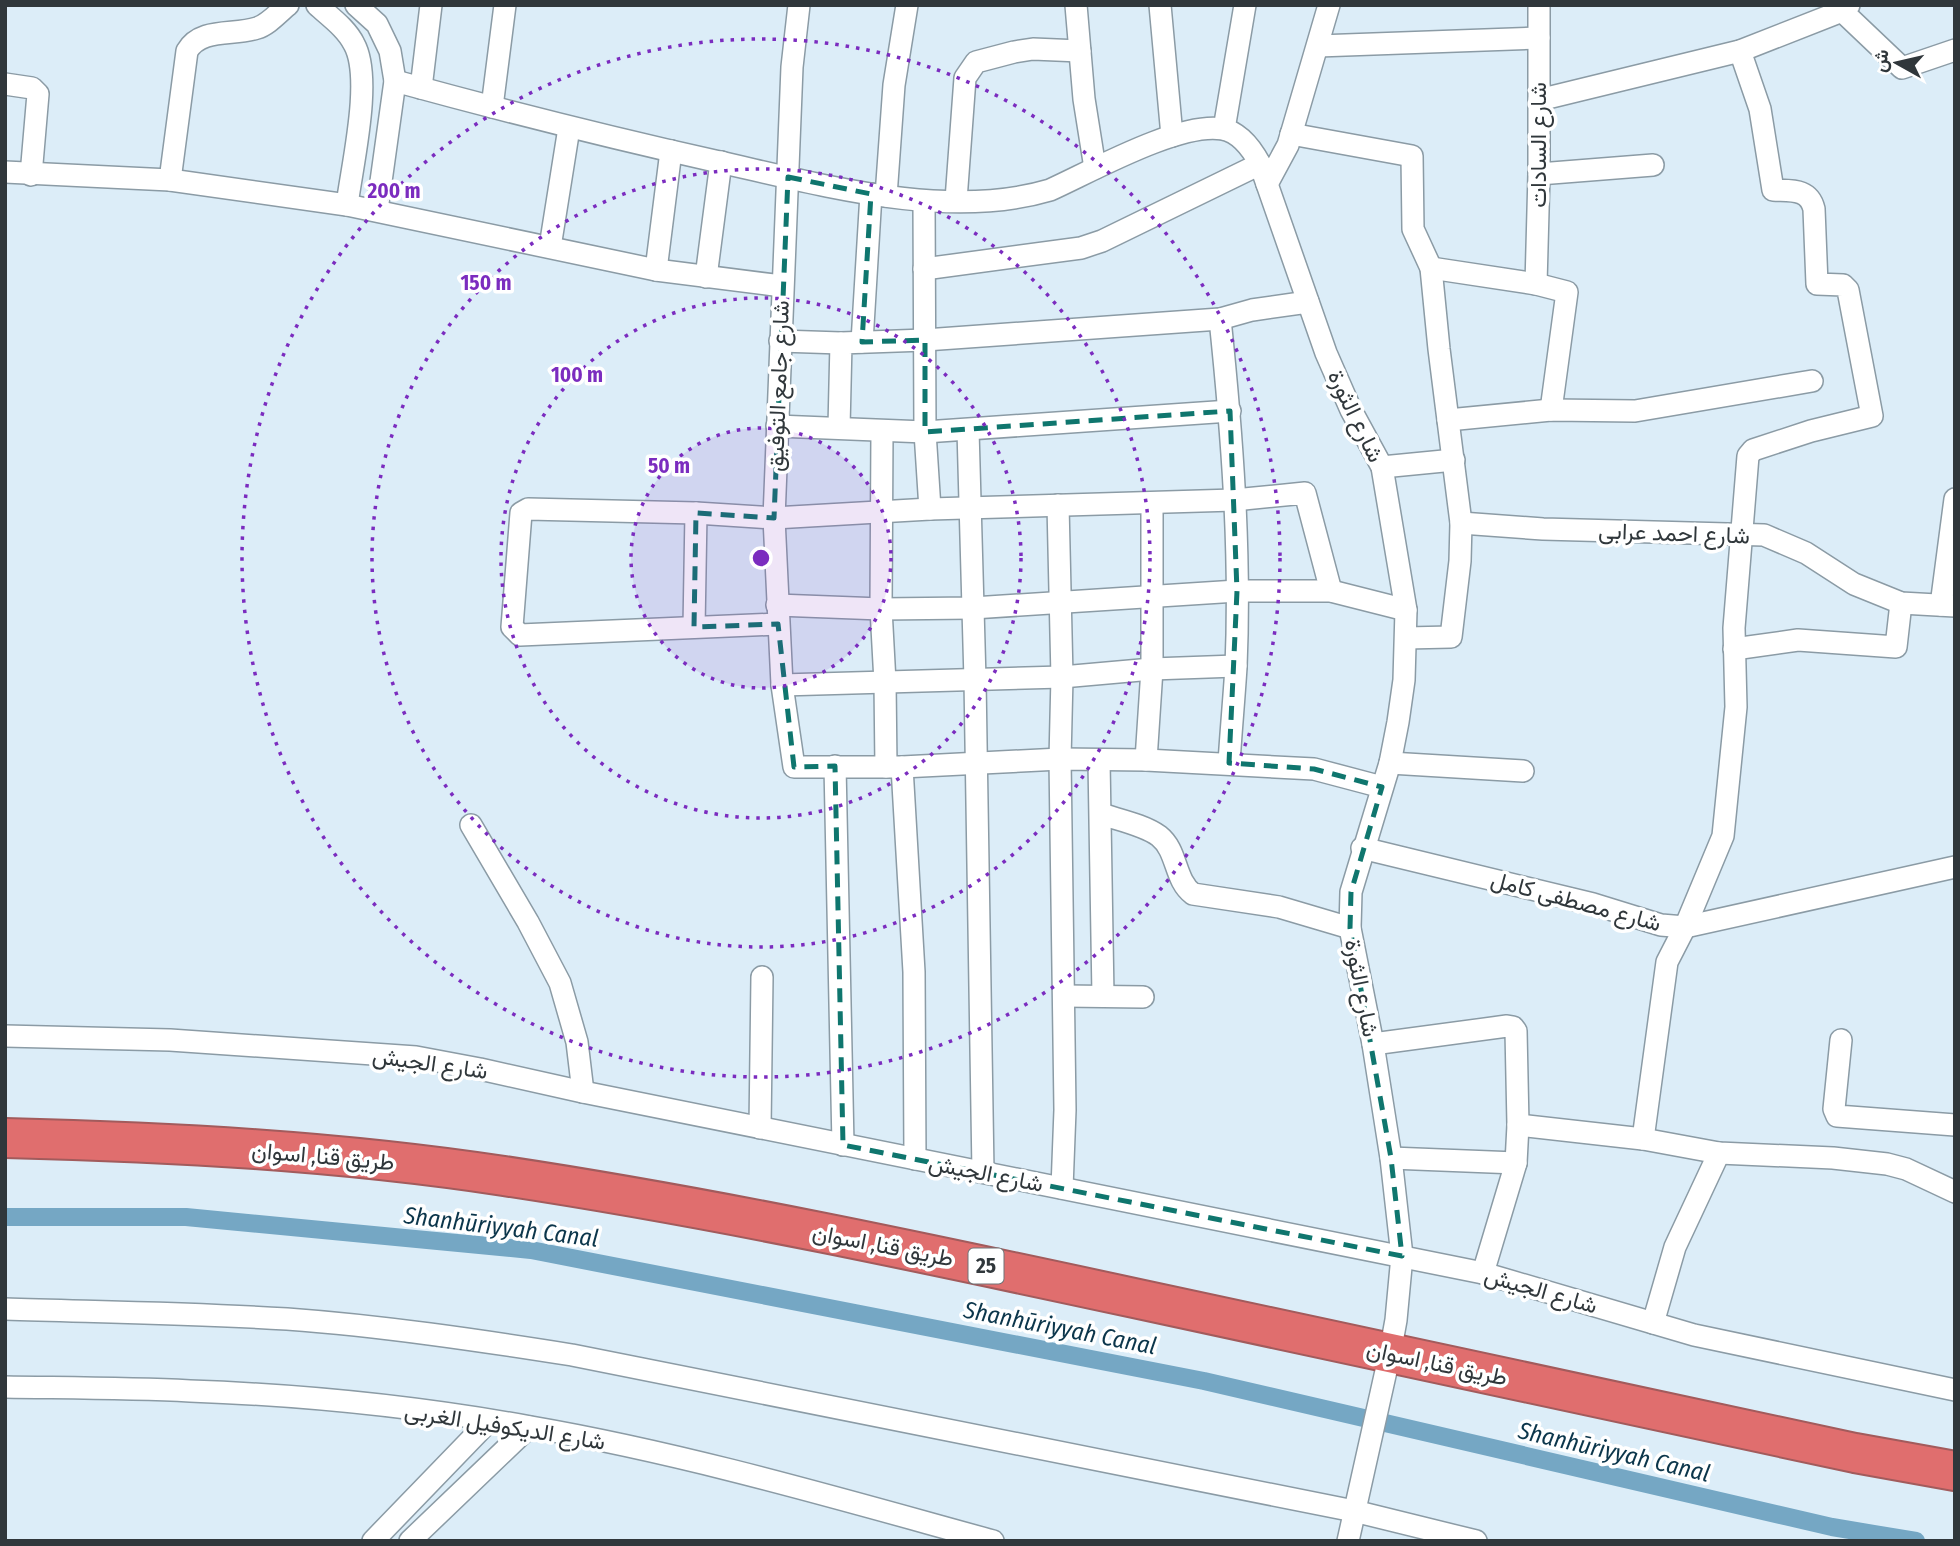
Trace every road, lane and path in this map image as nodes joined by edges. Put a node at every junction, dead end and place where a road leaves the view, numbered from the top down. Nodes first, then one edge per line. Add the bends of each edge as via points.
1 (288, 5) edge
2 (317, 5) edge
3 (356, 5) edge
4 (431, 5) edge
5 (505, 5) edge
6 (799, 5) edge
7 (907, 5) edge
8 (1076, 5) edge
9 (1160, 5) edge
10 (1245, 5) edge
11 (1329, 5) edge
12 (1539, 5) edge
13 (1846, 8) edge
14 (1539, 38) junction
15 (1318, 46) junction
16 (1955, 50) edge
17 (1080, 51) junction
18 (1740, 51) junction
19 (395, 81) junction
20 (5, 84) edge
21 (421, 88) junction
22 (1539, 100) junction
23 (492, 107) junction
24 (569, 128) junction
25 (1224, 129) junction
26 (1291, 134) junction
27 (1172, 136) junction
28 (671, 151) junction
29 (721, 162) junction
30 (1653, 165) dead end
31 (1095, 168) junction
32 (5, 172) edge
33 (1264, 174) junction
34 (1539, 174) junction
35 (31, 175) junction
36 (788, 177) junction
37 (170, 180) junction
38 (879, 195) junction
39 (956, 200) junction
40 (924, 201) junction
41 (346, 205) junction
42 (377, 210) junction
43 (550, 247) junction
44 (1432, 268) junction
45 (924, 269) junction
46 (656, 270) junction
47 (706, 277) junction
48 (1536, 284) junction
49 (782, 286) junction
50 (1308, 302) junction
51 (1220, 319) junction
52 (925, 340) junction
53 (780, 341) junction
54 (852, 342) junction
55 (1812, 381) dead end
56 (1551, 410) junction
57 (1230, 411) junction
58 (1448, 420) junction
59 (777, 426) junction
60 (839, 427) junction
61 (883, 430) junction
62 (968, 430) junction
63 (925, 432) junction
64 (1454, 460) junction
65 (1382, 467) junction
66 (1955, 499) edge
67 (1234, 500) junction
68 (1152, 503) junction
69 (1058, 505) junction
70 (969, 508) junction
71 (930, 509) junction
72 (696, 513) junction
73 (881, 513) junction
74 (774, 518) junction
75 (1461, 523) junction
76 (1741, 534) junction
77 (1237, 591) junction
78 (1331, 591) junction
79 (1152, 596) junction
80 (1059, 603) junction
81 (1901, 603) junction
82 (1948, 606) edge
83 (973, 608) junction
84 (881, 609) junction
85 (1406, 610) junction
86 (778, 614) junction
87 (694, 626) junction
88 (1406, 638) junction
89 (1734, 649) junction
90 (1236, 666) junction
91 (1152, 669) junction
92 (1062, 677) junction
93 (975, 680) junction
94 (885, 682) junction
95 (782, 685) junction
96 (1060, 759) junction
97 (1146, 760) junction
98 (1099, 761) junction
99 (1229, 763) junction
100 (1390, 763) junction
101 (975, 764) junction
102 (835, 766) junction
103 (894, 767) junction
104 (1523, 771) dead end
105 (1382, 788) junction
106 (1101, 814) junction
107 (471, 825) dead end
108 (1362, 848) junction
109 (1955, 867) edge
110 (1350, 928) junction
111 (1685, 928) junction
112 (762, 977) dead end
113 (1064, 996) junction
114 (1103, 996) junction
115 (1143, 997) dead end
116 (5, 1036) edge
117 (1841, 1040) dead end
118 (1373, 1044) junction
119 (583, 1092) junction
120 (1518, 1125) junction
121 (1955, 1125) edge
122 (760, 1128) junction
123 (5, 1138) edge
124 (1643, 1139) junction
125 (843, 1145) junction
126 (1719, 1153) junction
127 (1391, 1158) junction
128 (915, 1159) junction
129 (1516, 1163) junction
130 (983, 1172) junction
131 (1062, 1188) junction
132 (1955, 1192) edge
133 (1402, 1256) junction
134 (1483, 1273) junction
135 (5, 1309) edge
136 (1653, 1323) junction
137 (1389, 1354) junction
138 (5, 1387) edge
139 (1955, 1390) edge
140 (489, 1421) junction
141 (529, 1426) junction
142 (1955, 1471) edge
143 (1354, 1511) junction
144 (944, 1534) edge
145 (373, 1541) edge
146 (410, 1541) edge
147 (993, 1541) edge
148 (1348, 1541) edge
149 (1476, 1541) edge

1 - 37 street via 261,27 204,36 187,51
2 - 41 street via 355,45 363,71
3 - 19 street via 377,24 390,51
4 - 21 street
5 - 23 street
6 - 36 street, شارع جامع التوفيق
7 - 38 street
8 - 17 street
9 - 27 street
10 - 25 street
11 - 15 street
12 - 14 street, شارع السادات
13 - 16 street via 1902,68
13 - 18 street
14 - 15 street
14 - 22 street, شارع السادات
15 - 26 street
17 - 31 street
17 - 39 street via 1014,52 976,62 970,69 965,78
18 - 22 street
18 - 76 street via 1760,109 1773,190 1801,192 1810,198 1817,284 1843,285 1848,290 1872,416 1750,452
19 - 21 street
19 - 42 street
20 - 35 street via 32,88 38,94
21 - 23 street
22 - 34 street, شارع السادات
23 - 24 street
24 - 28 street
24 - 43 street
25 - 27 street via 1200,128
25 - 33 street, شارع الثورة via 1252,149
26 - 33 street via 1284,155
26 - 44 street via 1412,156 1414,235
27 - 31 street
28 - 29 street
28 - 46 street
29 - 36 street
29 - 47 street
30 - 34 street
31 - 39 street via 1030,196
32 - 35 street
33 - 45 street via 1081,248
33 - 50 street, شارع الثورة
34 - 48 street, شارع السادات
35 - 37 street
36 - 38 street
36 - 49 street, شارع جامع التوفيق
37 - 41 street
38 - 40 street
38 - 54 street
39 - 40 street
40 - 45 street
41 - 42 street
42 - 43 street
43 - 46 street
44 - 48 street
44 - 58 street
45 - 52 street
46 - 47 street
47 - 49 street
48 - 56 street via 1567,292
49 - 53 street, شارع جامع التوفيق
50 - 51 street
50 - 65 street, شارع الثورة via 1351,410
51 - 52 street
51 - 57 street
52 - 54 street
52 - 63 street
53 - 54 street
53 - 59 street, شارع جامع التوفيق
54 - 60 street
55 - 56 street via 1635,411
56 - 58 street
57 - 62 street
57 - 67 street
58 - 64 street
59 - 60 street
59 - 74 street, شارع جامع التوفيق
60 - 61 street
61 - 63 street
61 - 73 street
62 - 63 street
62 - 70 street
63 - 71 street
64 - 65 street
64 - 75 street
65 - 85 street, شارع الثورة
66 - 82 street
67 - 68 street
67 - 77 street
67 - 78 street via 1306,493
68 - 69 street
68 - 79 street
69 - 70 street
69 - 80 street
70 - 71 street
70 - 83 street
71 - 73 street
72 - 74 street
72 - 87 street
72 - 87 street via 523,510 512,627 524,636
73 - 74 street
73 - 84 street
74 - 86 street, شارع جامع التوفيق
75 - 76 street, شارع احمد عرابى
75 - 88 street via 1451,637
76 - 81 street, شارع احمد عرابى via 1785,543 1854,583
76 - 89 street
77 - 78 street
77 - 79 street
77 - 90 street
78 - 85 street
79 - 80 street
79 - 91 street
80 - 83 street
80 - 92 street
81 - 82 street, شارع احمد عرابى
81 - 89 street via 1896,647 1806,640
83 - 84 street
83 - 93 street
84 - 86 street
84 - 94 street
85 - 88 street, شارع الثورة
86 - 87 street
86 - 95 street, شارع جامع التوفيق
88 - 100 street, شارع الثورة
89 - 111 street via 1736,707 1723,836
90 - 91 street
90 - 99 street
91 - 92 street
91 - 97 street
92 - 93 street
92 - 96 street
93 - 94 street
93 - 101 street
94 - 95 street
94 - 103 street
95 - 102 street, شارع جامع التوفيق via 794,767
96 - 98 street
96 - 101 street
96 - 113 street
97 - 98 street
97 - 99 street
98 - 106 street
99 - 105 street via 1314,769
100 - 104 street
100 - 105 street, شارع الثورة
101 - 103 street
101 - 130 street
102 - 103 street
102 - 125 street
103 - 128 street via 914,971
105 - 108 street, شارع الثورة
106 - 110 street via 1157,835 1166,844 1183,886 1193,894 1279,907
106 - 114 street
107 - 119 street via 560,983 577,1042
108 - 110 street, شارع الثورة via 1351,892
108 - 111 street, شارع مصطفى كامل
109 - 111 street, شارع مصطفى كامل
110 - 118 street, شارع الثورة
111 - 124 street via 1667,962
112 - 122 street
113 - 114 street
113 - 131 street
114 - 115 street
116 - 119 street, شارع الجيش via 170,1040 416,1057
117 - 121 street via 1837,1116
118 - 120 street via 1513,1027
118 - 127 street, شارع الثورة
119 - 122 street, شارع الجيش
120 - 124 street
120 - 129 street
122 - 125 street, شارع الجيش
123 - 137 highway, طريق قنا, اسوان / 25 via 216,1147 512,1177 888,1245
124 - 126 street
125 - 128 street, شارع الجيش
126 - 132 street via 1887,1164
126 - 136 street via 1675,1247
127 - 129 street
127 - 133 street, شارع الثورة
128 - 130 street, شارع الجيش
129 - 134 street
130 - 131 street, شارع الجيش
131 - 133 street, شارع الجيش
133 - 134 street, شارع الجيش
133 - 137 street, شارع الثورة
134 - 136 street, شارع الجيش
135 - 143 street via 289,1319 478,1340
136 - 139 street, شارع الجيش
137 - 142 highway, طريق قنا, اسوان / 25
137 - 143 street, شارع الثورة
138 - 140 street, شارع الديكوفيل الغربى via 253,1395
140 - 141 street, شارع الديكوفيل الغربى
140 - 145 street
141 - 144 street, شارع الديكوفيل الغربى via 667,1455
141 - 146 street
143 - 148 street, شارع الثورة
143 - 149 street
144 - 147 street, شارع الديكوفيل الغربى

